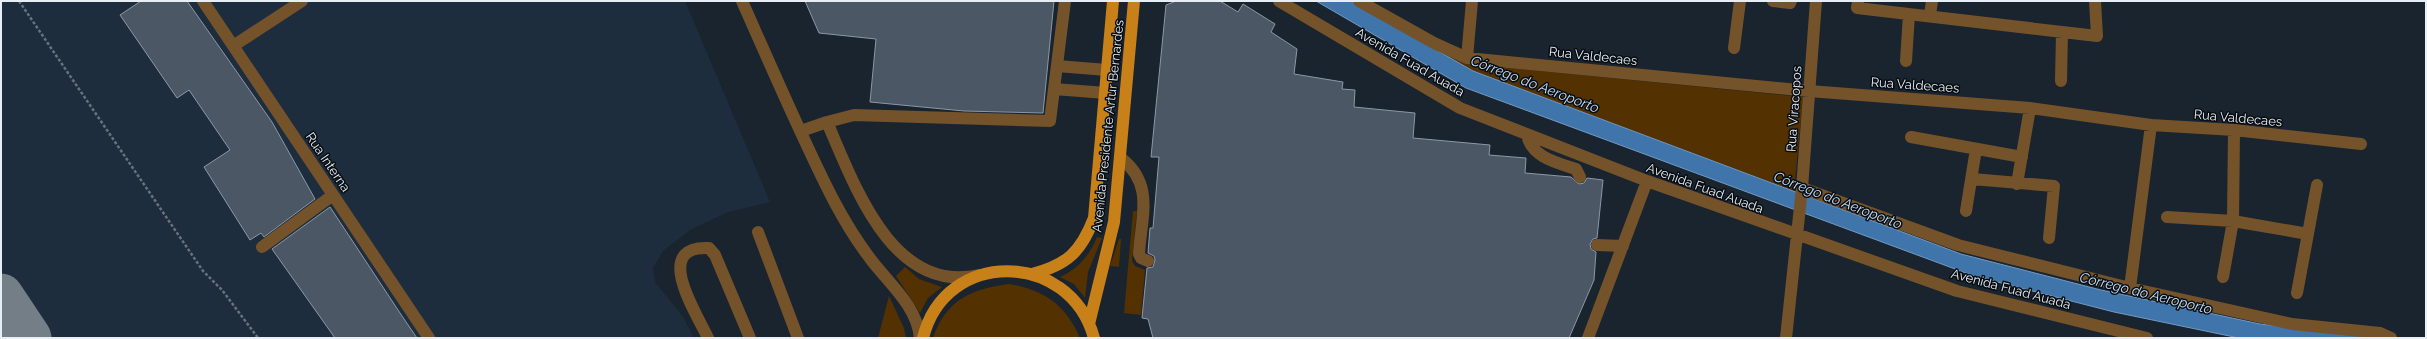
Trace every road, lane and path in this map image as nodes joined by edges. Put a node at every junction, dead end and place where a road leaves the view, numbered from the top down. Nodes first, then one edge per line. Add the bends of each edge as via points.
1 (19, 1) edge
2 (203, 1) edge
3 (302, 1) edge
4 (742, 1) edge
5 (1065, 1) edge
6 (1113, 1) edge
7 (1134, 1) edge
8 (1279, 1) edge
9 (1360, 1) edge
10 (1472, 1) edge
11 (1740, 1) edge
12 (1773, 1) edge
13 (1790, 1) edge
14 (1816, 1) edge
15 (1858, 1) edge
16 (1932, 1) edge
17 (2095, 1) edge
18 (1909, 14) junction
19 (1930, 16) junction
20 (2062, 32) junction
21 (233, 46) junction
22 (1734, 48) dead end
23 (1468, 58) junction
24 (1906, 61) dead end
25 (1057, 66) junction
26 (1107, 70) junction
27 (2061, 81) dead end
28 (1054, 89) junction
29 (1809, 92) junction
30 (1106, 93) junction
31 (2030, 108) junction
32 (827, 122) junction
33 (2151, 125) junction
34 (2234, 130) junction
35 (801, 131) junction
36 (1527, 134) junction
37 (1911, 137) dead end
38 (2361, 144) dead end
39 (1976, 149) junction
40 (2022, 157) junction
41 (1121, 158) junction
42 (1580, 177) dead end
43 (1972, 178) junction
44 (1647, 182) junction
45 (2017, 184) junction
46 (2317, 186) dead end
47 (1802, 188) junction
48 (333, 195) junction
49 (1966, 211) dead end
50 (2167, 217) dead end
51 (2233, 221) junction
52 (758, 232) dead end
53 (2308, 234) junction
54 (1797, 236) junction
55 (2049, 238) dead end
56 (1597, 245) dead end
57 (1623, 246) junction
58 (262, 247) dead end
59 (1148, 261) dead end
60 (1032, 274) junction
61 (980, 275) junction
62 (2223, 277) dead end
63 (2130, 288) junction
64 (2297, 293) dead end
65 (1089, 324) junction
66 (258, 338) edge
67 (429, 338) edge
68 (708, 338) edge
69 (750, 338) edge
70 (798, 338) edge
71 (921, 338) edge
72 (1094, 338) edge
73 (1588, 338) edge
74 (1786, 338) edge
75 (2147, 338) edge
76 (2391, 338) edge

1 - 66 path via 203,271 222,290
2 - 21 street, Rua Interna
3 - 21 street
4 - 35 street
5 - 25 street
6 - 26 main road, Avenida Presidente Artur Bernardes
7 - 41 main road, Avenida Presidente Artur Bernardes
8 - 36 street, Avenida Fuad Auada via 1460,108
9 - 23 street via 1434,43
10 - 23 street
11 - 22 street
12 - 13 street
14 - 29 street, Rua Viracopos
15 - 18 street via 1857,8
16 - 19 street
17 - 20 street via 2097,36
18 - 19 street
18 - 24 street
19 - 20 street
20 - 27 street
21 - 48 street, Rua Interna
23 - 29 street, Rua Valdecaes
25 - 26 street
25 - 28 street
26 - 30 main road, Avenida Presidente Artur Bernardes
28 - 30 street
28 - 32 street via 1050,121 854,115
29 - 31 street, Rua Valdecaes
29 - 47 street, Rua Viracopos
30 - 60 main road, Avenida Presidente Artur Bernardes via 1096,206 1090,230 1084,243 1070,258 1055,267
31 - 33 street, Rua Valdecaes
31 - 40 street
32 - 35 street
32 - 61 street via 872,219 905,259 941,275 962,278
33 - 34 street, Rua Valdecaes
33 - 63 street
34 - 38 street, Rua Valdecaes
34 - 51 street
35 - 71 street via 824,182 850,229 869,257 905,300
36 - 42 street via 1530,144 1537,152 1576,169
36 - 44 street, Avenida Fuad Auada
37 - 39 street
39 - 40 street
39 - 43 street
40 - 45 street
41 - 59 street via 1134,169 1143,187 1144,205 1139,254
41 - 65 main road, Avenida Presidente Artur Bernardes via 1113,227
43 - 45 street
43 - 49 street
44 - 54 street, Avenida Fuad Auada
44 - 57 street
45 - 55 street via 2054,186
46 - 53 street
47 - 54 street, Rua Viracopos
47 - 63 street via 1958,246
48 - 58 street
48 - 67 street, Rua Interna
50 - 51 street
51 - 53 street
51 - 62 street
52 - 70 street
53 - 64 street
54 - 74 street, Rua Viracopos
54 - 75 street, Avenida Fuad Auada via 1957,291
56 - 57 street
57 - 73 street
60 - 61 main road via 1003,270
60 - 65 main road via 1066,293 1079,307
61 - 71 main road via 959,286 941,302
63 - 76 street via 2292,324 2380,333
65 - 72 main road
68 - 69 street via 680,276 679,265 690,251 700,248 710,248 715,255

